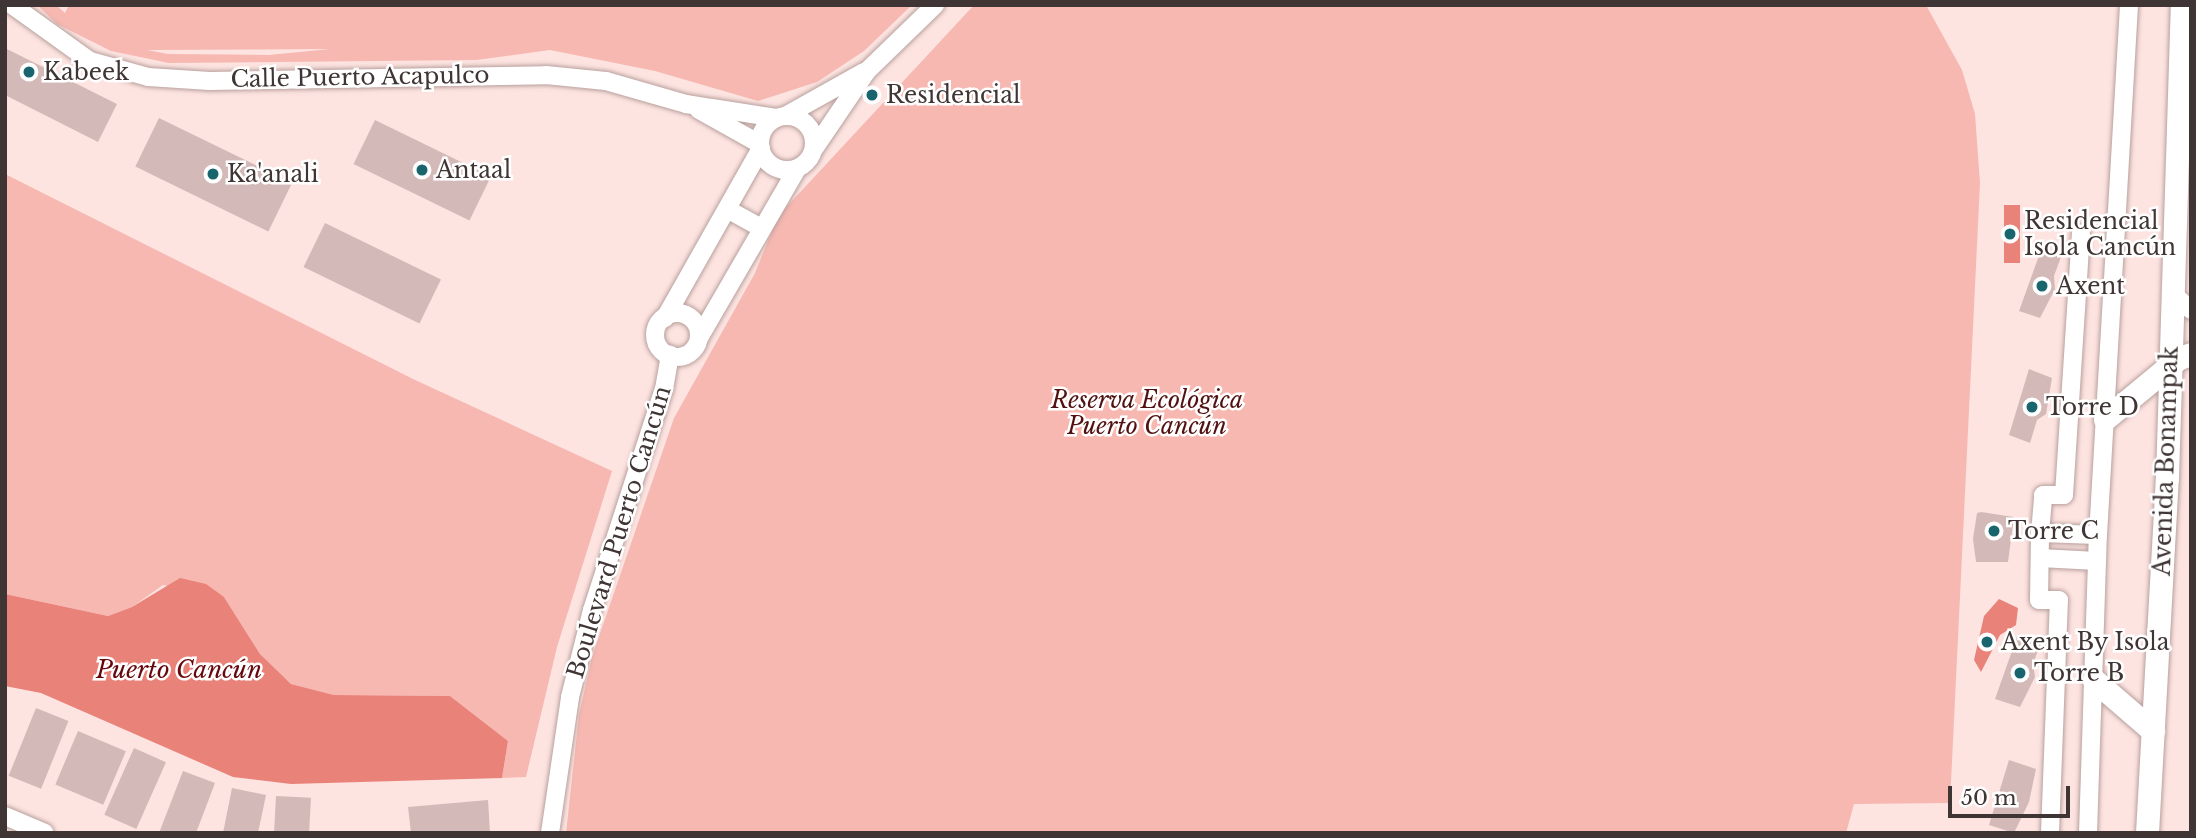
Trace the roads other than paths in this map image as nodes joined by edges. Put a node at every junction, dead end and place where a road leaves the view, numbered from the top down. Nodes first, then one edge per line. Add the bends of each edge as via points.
1 (12, 5) edge
2 (32, 5) edge
3 (935, 5) edge
4 (2129, 5) edge
5 (2182, 5) edge
6 (44, 25) junction
7 (867, 71) junction
8 (686, 104) junction
9 (781, 117) junction
10 (760, 146) junction
11 (814, 149) junction
12 (2183, 164) edge
13 (797, 169) junction
14 (727, 209) junction
15 (2183, 217) edge
16 (760, 228) junction
17 (2081, 234) dead end
18 (2182, 302) edge
19 (665, 318) junction
20 (699, 338) junction
21 (2191, 354) edge
22 (670, 355) junction
23 (2169, 367) junction
24 (2105, 419) junction
25 (2040, 533) junction
26 (2098, 535) junction
27 (2040, 558) junction
28 (2097, 561) junction
29 (2094, 680) junction
30 (2154, 731) junction
31 (5, 816) edge
32 (5, 830) edge
33 (38, 833) edge
34 (45, 833) edge
35 (550, 833) edge
36 (2050, 833) edge
37 (2088, 833) edge
38 (2147, 833) edge

1 - 6 street, Calle Puerto Acapulco
2 - 6 street, Calle Puerto Acapulco
3 - 7 street
4 - 24 street
5 - 12 main road, Avenida Bonampak
6 - 8 street, Calle Puerto Acapulco via 90,61 148,77 210,81 546,75 606,81
7 - 9 street
7 - 11 street
8 - 9 street, Calle Puerto Acapulco
8 - 10 street, Calle Puerto Acapulco
9 - 10 street via 763,130
9 - 11 street via 806,122
10 - 13 street via 776,168
10 - 14 street
11 - 13 street
12 - 15 main road, Avenida Bonampak
13 - 16 street
14 - 16 street
14 - 19 street
15 - 18 main road, Avenida Bonampak
16 - 20 street
17 - 25 street via 2064,495 2043,495
18 - 23 main road, Avenida Bonampak
19 - 20 street via 685,315 696,324
19 - 22 street via 656,336 661,349
20 - 22 street via 687,355
21 - 23 main road
22 - 35 street, Boulevard Puerto Cancún via 664,389 592,610 570,697
23 - 24 main road
23 - 30 main road, Avenida Bonampak
24 - 26 street
25 - 26 street
25 - 27 street
26 - 28 street
27 - 28 street
27 - 36 street via 2039,600 2059,600
28 - 29 street
29 - 30 main road
29 - 37 street
30 - 38 main road, Avenida Bonampak
31 - 34 street
32 - 33 street

